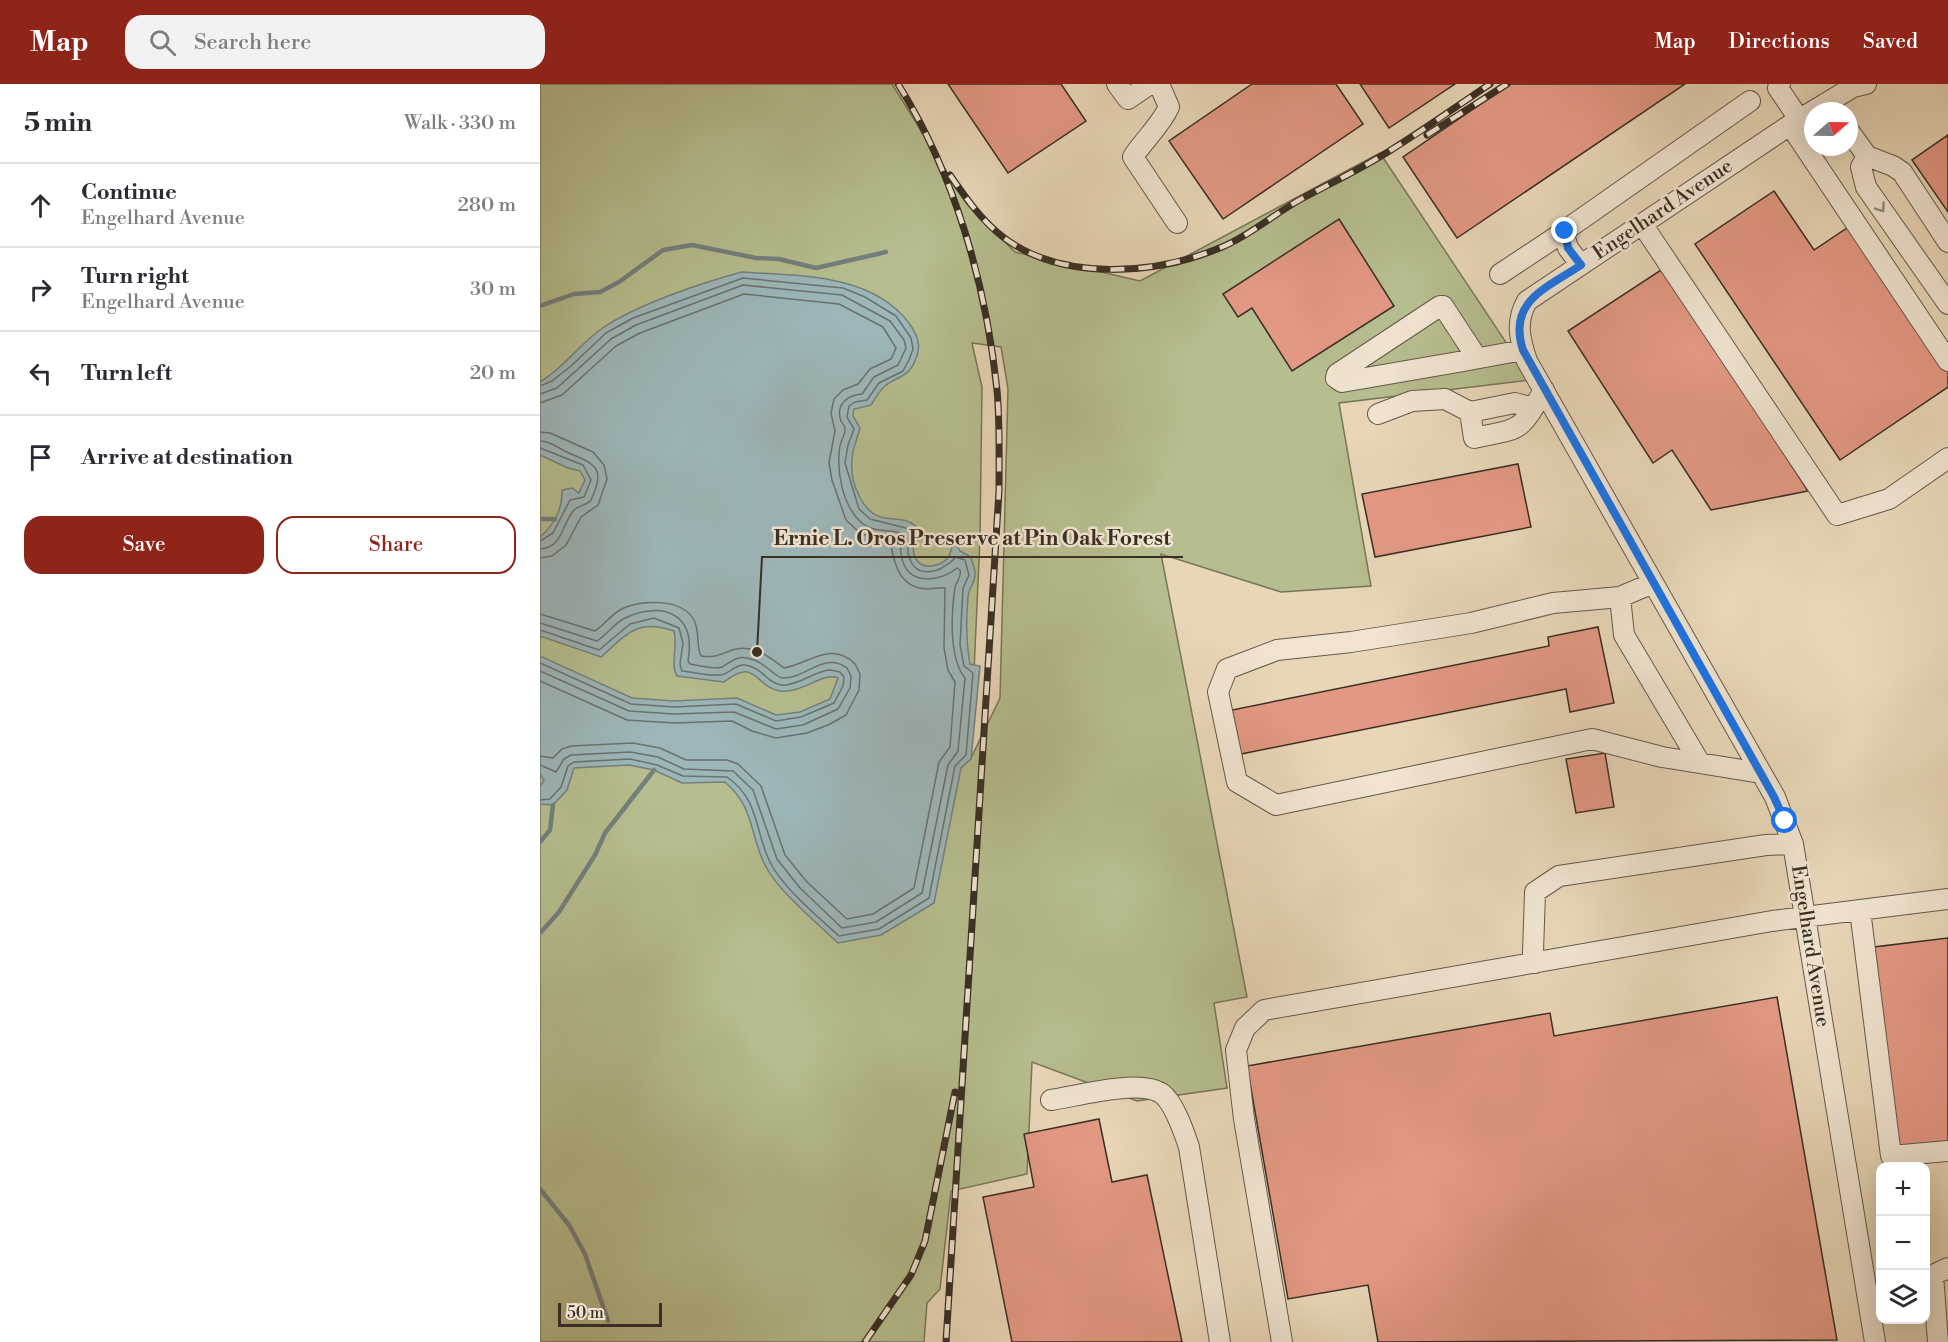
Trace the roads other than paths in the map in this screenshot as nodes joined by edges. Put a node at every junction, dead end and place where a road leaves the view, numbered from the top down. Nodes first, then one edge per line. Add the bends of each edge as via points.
1 (1117, 84) edge
2 (1150, 84) edge
3 (1159, 84) edge
4 (1780, 84) edge
5 (1866, 84) edge
6 (1750, 101) dead end
7 (1836, 102) edge
8 (1804, 118) edge
9 (1795, 122) junction
10 (1858, 144) edge
11 (1867, 156) junction
12 (1177, 223) dead end
13 (1642, 224) junction
14 (1565, 231) junction
15 (1948, 242) edge
16 (1581, 265) junction
17 (1500, 274) dead end
18 (1948, 304) edge
19 (1523, 350) junction
20 (1477, 358) junction
21 (1948, 361) edge
22 (1544, 390) junction
23 (1377, 414) dead end
24 (1948, 458) edge
25 (1653, 583) junction
26 (1620, 597) junction
27 (1700, 763) junction
28 (1761, 773) junction
29 (1793, 843) junction
30 (1948, 899) edge
31 (1860, 910) junction
32 (1804, 916) junction
33 (1535, 963) junction
34 (1051, 1100) dead end
35 (1948, 1151) edge
36 (1948, 1268) edge
37 (1220, 1342) edge
38 (1282, 1342) edge
39 (1875, 1342) edge
40 (1938, 1342) edge

1 - 2 street via 1128,99
3 - 12 street via 1169,107 1133,157
4 - 9 street via 1778,88
5 - 7 street, Engelhard Avenue via 1853,87
6 - 14 street
8 - 9 street, Engelhard Avenue
9 - 13 street, Engelhard Avenue
9 - 21 street
10 - 11 street
11 - 15 street via 1902,172
11 -> 18 street via 1861,167 1866,187
13 - 16 street, Engelhard Avenue
13 - 24 street via 1837,515 1889,499
14 - 16 street via 1568,248
14 - 17 street
16 - 19 street, Engelhard Avenue via 1527,301 1519,324
19 - 20 street
19 - 22 street, Engelhard Avenue
20 - 20 street via 1342,382 1336,378 1440,306
22 - 23 street via 1518,429 1474,438 1470,412 1444,399 1412,401
22 - 25 street, Engelhard Avenue
25 - 26 street
25 - 28 street, Engelhard Avenue
26 - 27 street via 1624,635
26 - 27 street via 1552,603 1471,624 1277,650 1227,669 1218,692 1237,782 1276,805 1592,739
27 - 28 street
28 - 29 street, Engelhard Avenue
29 - 32 street, Engelhard Avenue
29 - 33 street via 1559,876 1535,892
30 - 31 street
31 - 32 street
31 - 35 street via 1891,1156
32 - 33 street
32 - 39 street, Engelhard Avenue
33 - 38 street via 1274,1007 1264,1010 1245,1028 1236,1050 1244,1119
34 - 37 street via 1138,1087 1162,1094 1179,1120 1189,1147
36 - 40 street via 1933,1275

